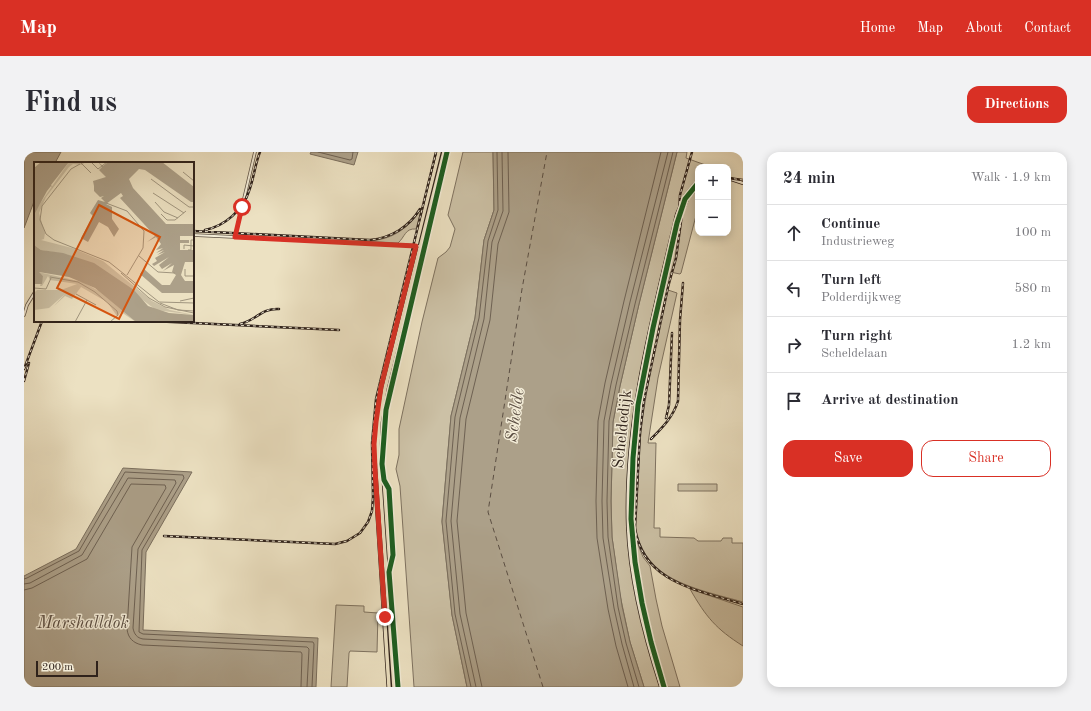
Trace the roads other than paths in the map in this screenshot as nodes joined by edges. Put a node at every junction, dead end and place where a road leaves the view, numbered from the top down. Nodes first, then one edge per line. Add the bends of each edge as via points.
1 (255, 152) edge
2 (439, 152) edge
3 (444, 152) edge
4 (731, 179) edge
5 (695, 183) edge
6 (743, 183) edge
7 (194, 235) edge
8 (235, 237) junction
9 (418, 246) junction
10 (407, 282) junction
11 (412, 283) junction
12 (34, 294) edge
13 (24, 315) edge
14 (401, 323) junction
15 (396, 324) junction
16 (378, 494) junction
17 (383, 562) junction
18 (389, 687) edge
19 (394, 687) edge
20 (661, 687) edge

1 - 8 street
2 - 9 main road
3 - 9 main road
4 - 6 street
5 - 20 street, Scheldedijk via 684,196 677,214 649,333 637,394 628,487 628,535 640,610
7 - 8 street
8 - 9 street
9 - 10 main road
9 - 11 main road
10 - 11 main road
10 - 15 main road
11 - 14 main road
12 - 13 street
14 - 15 main road
14 - 16 main road via 385,388 380,422
15 - 16 main road via 377,406 374,444
16 - 17 main road
17 - 18 main road
17 - 19 main road

